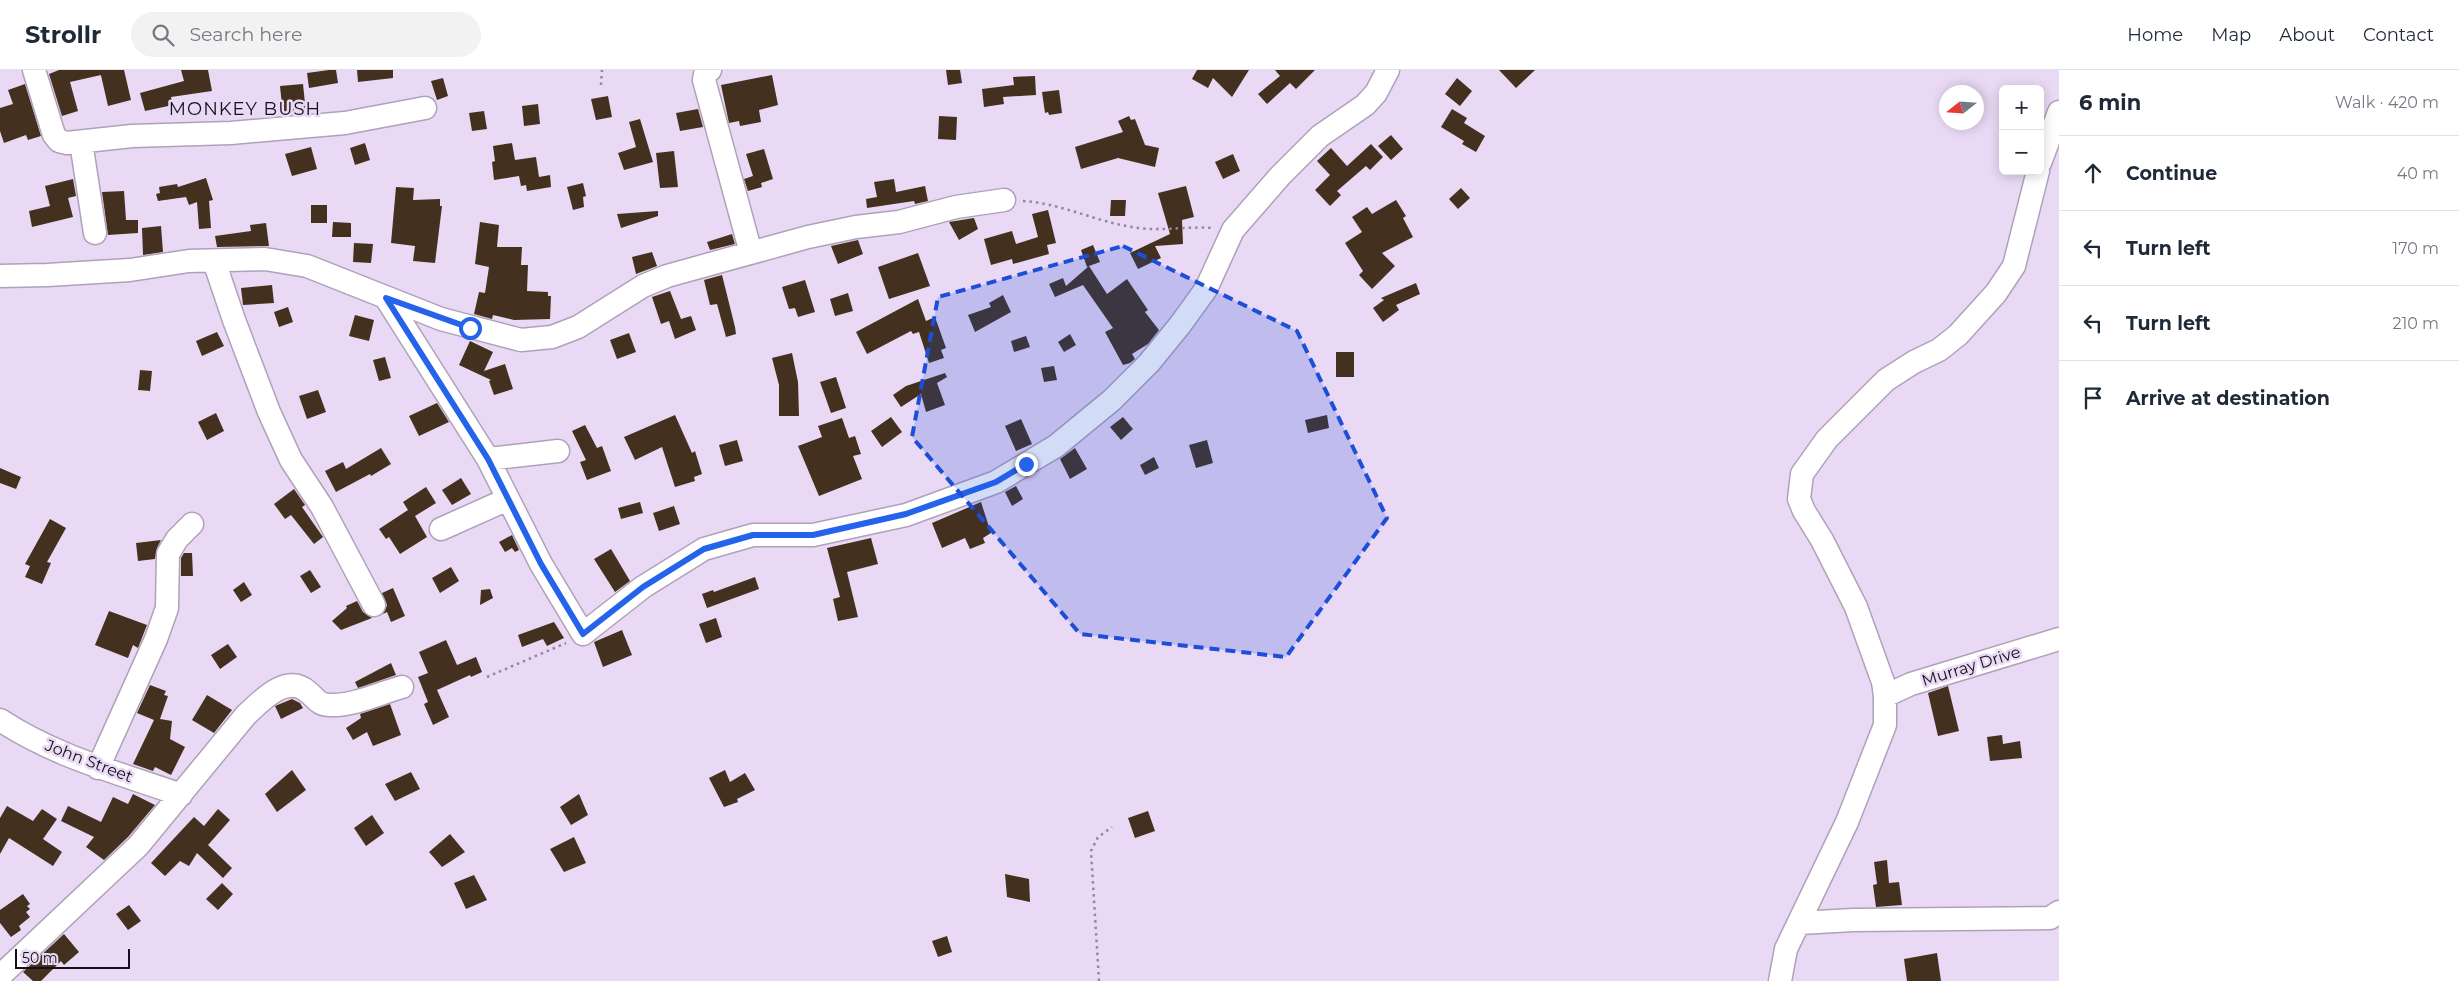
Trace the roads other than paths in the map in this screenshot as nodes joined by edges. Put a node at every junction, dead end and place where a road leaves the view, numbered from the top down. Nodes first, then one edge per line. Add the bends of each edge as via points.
1 (34, 70) edge
2 (710, 70) edge
3 (1388, 70) edge
4 (426, 108) dead end
5 (2059, 112) edge
6 (81, 142) junction
7 (2044, 152) edge
8 (2037, 175) edge
9 (1004, 200) road end
10 (95, 233) dead end
11 (751, 254) junction
12 (214, 261) junction
13 (0, 276) edge
14 (386, 298) junction
15 (558, 451) dead end
16 (488, 459) junction
17 (508, 499) junction
18 (192, 524) dead end
19 (441, 529) dead end
20 (374, 605) dead end
21 (2059, 640) edge
22 (402, 687) dead end
23 (1885, 696) junction
24 (0, 720) edge
25 (98, 768) junction
26 (182, 794) junction
27 (2058, 914) edge
28 (1800, 923) junction
29 (0, 976) edge
30 (1780, 981) edge

1 - 6 street via 54,135 59,141
2 - 11 street via 704,80
3 - 17 street via 1366,105 1320,136 1233,230 1206,289 1149,363 1112,400 1056,446 996,482 906,514 813,535 753,535 704,549 643,587 583,634 541,564
4 - 6 street via 345,123
5 - 7 street
6 - 10 street
8 - 23 street via 2014,266 1996,293 1958,335 1939,350 1886,380 1827,439 1802,474 1799,499 1856,608
9 - 11 street via 808,237
11 - 14 street via 667,276 643,286 578,328 552,337 529,340 485,333
12 - 13 street via 189,261 130,270
12 - 14 street via 265,258 307,266
12 - 20 street via 234,320 291,460 322,507
14 - 16 street
15 - 16 street
16 - 17 street
17 - 19 street
18 - 25 street via 168,554 167,608
21 - 23 street, Murray Drive via 1911,684
22 - 26 street via 330,705 318,703 302,686 289,685 276,690 246,715
23 - 28 street via 1885,725
24 - 25 street, John Street via 56,751
25 - 26 street, John Street
26 - 29 street via 138,846
27 - 28 street via 2050,918
28 - 30 street via 1786,949

